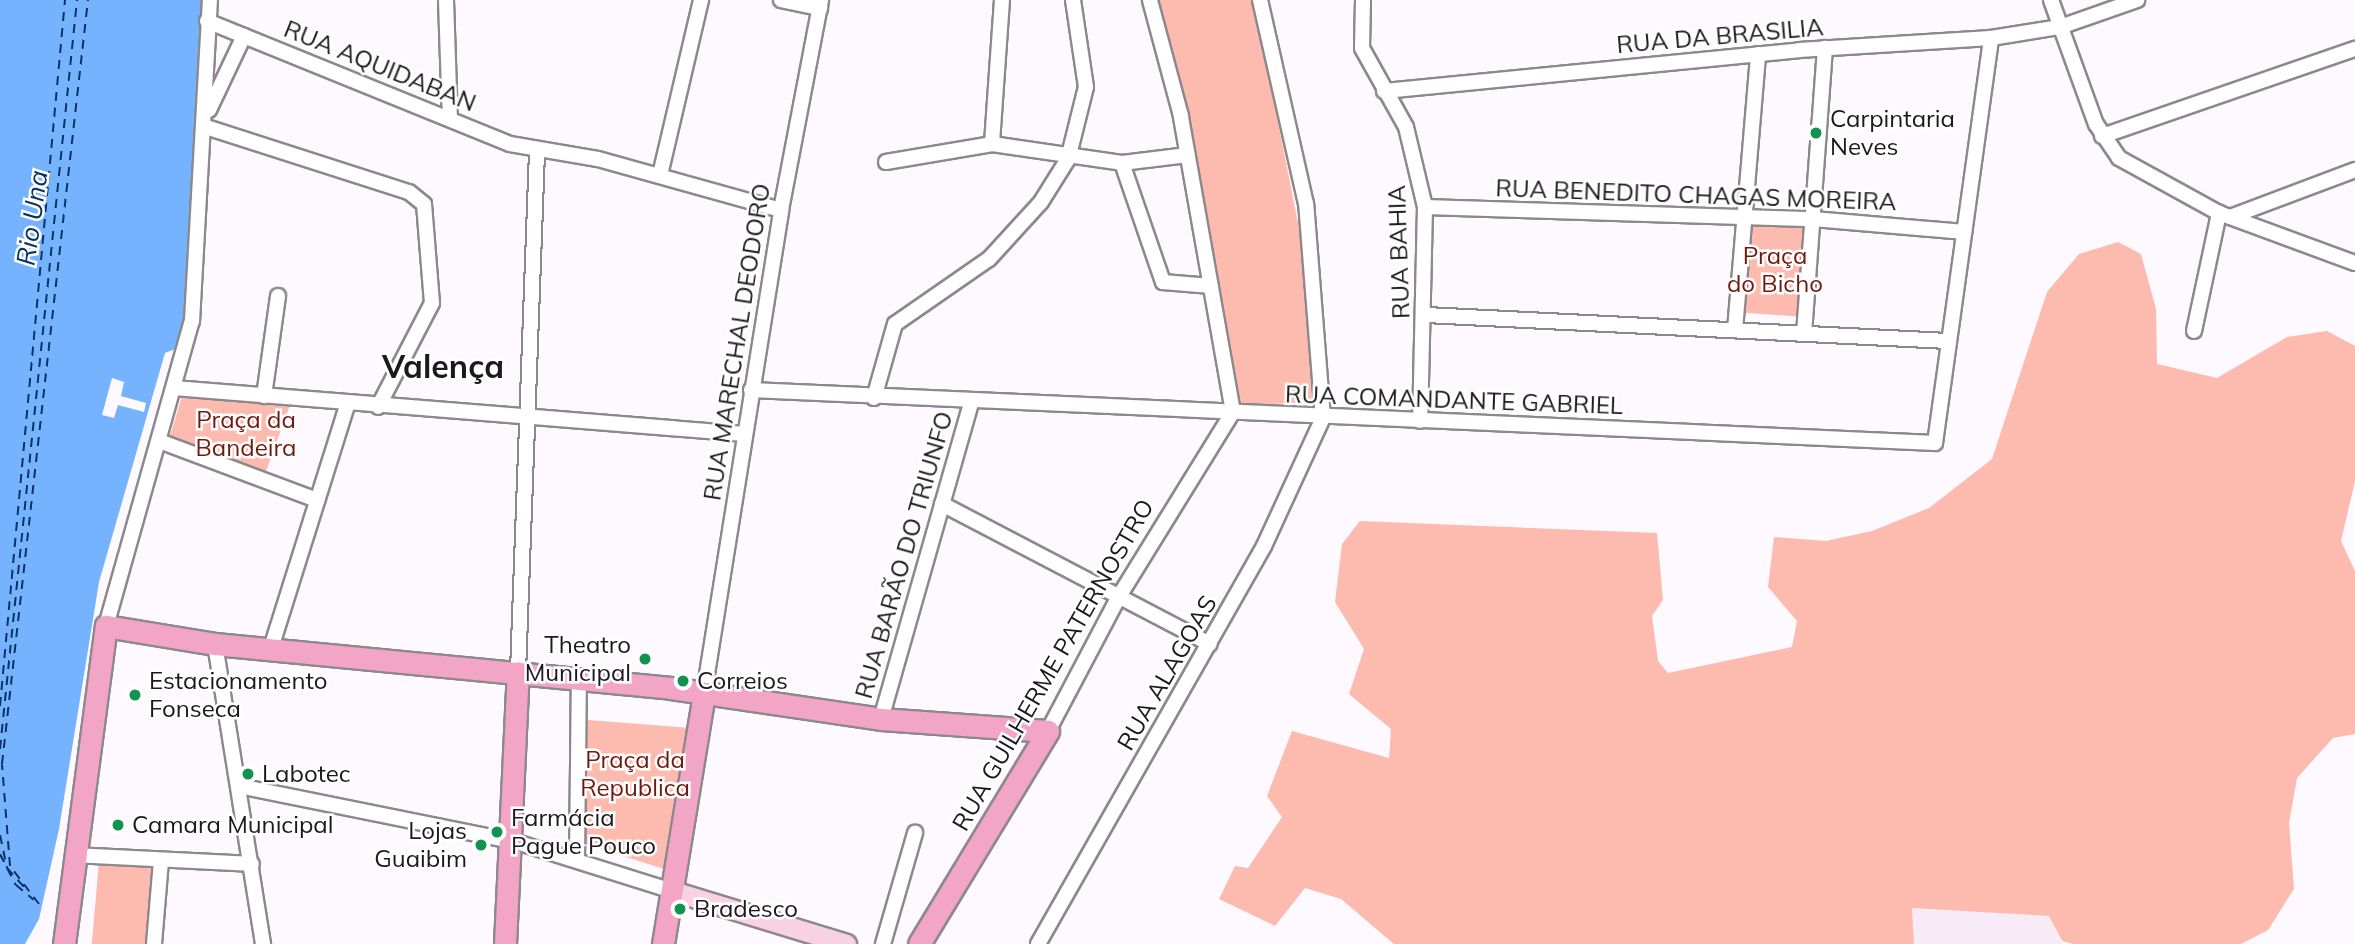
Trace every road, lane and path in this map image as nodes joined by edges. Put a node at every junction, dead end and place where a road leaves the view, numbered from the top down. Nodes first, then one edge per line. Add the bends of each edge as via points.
1 (210, 0) edge
2 (446, 0) edge
3 (701, 0) edge
4 (781, 0) edge
5 (1002, 0) edge
6 (1073, 0) edge
7 (1150, 0) edge
8 (1260, 0) edge
9 (1363, 0) edge
10 (2051, 0) edge
11 (2137, 0) edge
12 (821, 4) edge
13 (207, 21) junction
14 (2060, 27) junction
15 (244, 36) junction
16 (1991, 38) junction
17 (1825, 48) junction
18 (2355, 49) edge
19 (1758, 54) junction
20 (1384, 91) junction
21 (450, 118) junction
22 (206, 121) junction
23 (2102, 136) junction
24 (992, 144) junction
25 (537, 150) junction
26 (1188, 155) junction
27 (1068, 159) junction
28 (886, 162) dead end
29 (1122, 163) junction
30 (2355, 170) edge
31 (660, 175) junction
32 (1425, 207) junction
33 (781, 210) junction
34 (2225, 215) junction
35 (1745, 216) junction
36 (1812, 219) junction
37 (1964, 233) junction
38 (2355, 263) edge
39 (1211, 286) junction
40 (278, 296) dead end
41 (1426, 315) junction
42 (1735, 330) junction
43 (2194, 331) dead end
44 (1804, 334) junction
45 (1949, 341) junction
46 (174, 388) junction
47 (751, 390) junction
48 (264, 396) junction
49 (874, 398) junction
50 (971, 404) junction
51 (347, 406) junction
52 (378, 407) junction
53 (1233, 412) junction
54 (532, 413) junction
55 (1323, 418) junction
56 (1420, 421) junction
57 (744, 434) junction
58 (159, 441) junction
59 (317, 500) junction
60 (942, 504) junction
61 (1118, 598) junction
62 (106, 626) junction
63 (215, 644) junction
64 (1210, 644) junction
65 (272, 645) junction
66 (518, 672) junction
67 (579, 682) junction
68 (704, 693) junction
69 (881, 719) junction
70 (1048, 731) junction
71 (239, 786) junction
72 (915, 833) dead end
73 (513, 841) junction
74 (75, 855) junction
75 (577, 859) junction
76 (161, 861) junction
77 (252, 864) junction
78 (673, 891) junction
79 (64, 944) edge
80 (155, 944) edge
81 (263, 944) edge
82 (505, 944) edge
83 (663, 944) edge
84 (846, 944) edge
85 (883, 944) edge
86 (919, 944) edge
87 (1038, 944) edge

1 - 13 street
2 - 21 street
3 - 31 street
4 - 12 street
5 - 24 street
6 - 27 street via 1086,86
7 - 26 street
8 - 55 street via 1306,204
9 - 20 street, RUA BAHIA via 1361,43
10 - 14 street
11 - 14 street, RUA DA BRASILIA
12 - 33 street, RUA MARECHAL DEODORO
13 - 15 street, RUA AQUIDABAN
13 - 22 street
14 - 16 street, RUA DA BRASILIA
14 - 23 street
15 - 21 street, RUA AQUIDABAN
15 - 22 street
16 - 17 street, RUA DA BRASILIA
16 - 37 street
17 - 19 street, RUA DA BRASILIA
17 - 36 street
18 - 23 street
19 - 20 street, RUA DA BRASILIA
19 - 35 street
20 - 32 street, RUA BAHIA via 1413,145
21 - 25 street, RUA AQUIDABAN
22 - 46 street via 194,309
22 - 52 street via 409,192 424,204 432,303
23 - 34 street via 2128,164
24 - 27 street
24 - 28 street
25 - 31 street, RUA AQUIDABAN
25 - 54 street
26 - 29 street
26 - 39 street
27 - 29 street
27 - 49 street via 1041,202 989,259 895,324
29 - 39 street via 1163,282
30 - 34 street
31 - 33 street, RUA AQUIDABAN
32 - 35 street, RUA BENEDITO CHAGAS MOREIRA
32 - 41 street, RUA BAHIA
33 - 47 street, RUA MARECHAL DEODORO
34 - 38 street
34 - 43 street
35 - 36 street, RUA BENEDITO CHAGAS MOREIRA
35 - 42 street
36 - 37 street, RUA BENEDITO CHAGAS MOREIRA
36 - 44 street
37 - 45 street
39 - 53 street
40 - 48 street
41 - 42 street
41 - 56 street, RUA BAHIA
42 - 44 street
44 - 45 street
45 - 56 street, RUA COMANDANTE GABRIEL via 1935,443
46 - 48 street
46 - 58 street
47 - 49 street, RUA COMANDANTE GABRIEL
47 - 57 street, RUA MARECHAL DEODORO
48 - 51 street
49 - 50 street, RUA COMANDANTE GABRIEL
50 - 53 street, RUA COMANDANTE GABRIEL
50 - 60 street, RUA BARÃO DO TRIUNFO
51 - 52 street
51 - 59 street
52 - 54 street
53 - 55 street, RUA COMANDANTE GABRIEL
53 - 61 street, RUA GUILHERME PATERNOSTRO
54 - 57 street
54 - 66 street
55 - 56 street, RUA COMANDANTE GABRIEL
55 - 64 street, RUA ALAGOAS
57 - 68 street, RUA MARECHAL DEODORO
58 - 59 street
58 - 62 street
59 - 65 street
60 - 61 street
60 - 69 street, RUA BARÃO DO TRIUNFO
61 - 64 street
61 - 70 street, RUA GUILHERME PATERNOSTRO
62 - 63 main road
62 - 74 main road
63 - 65 main road
63 - 71 street
64 - 87 street, RUA ALAGOAS
65 - 66 main road
66 - 67 main road
66 - 73 main road
67 - 68 main road
67 - 75 street
68 - 69 main road
68 - 78 main road
69 - 70 main road
70 - 86 main road, RUA GUILHERME PATERNOSTRO
71 - 73 street
71 - 77 street
72 - 85 street
73 - 75 street
73 - 82 main road
74 - 76 street
74 - 79 main road
75 - 78 street
76 - 77 street
76 - 80 street
77 - 81 street
78 - 83 main road
78 - 84 street

